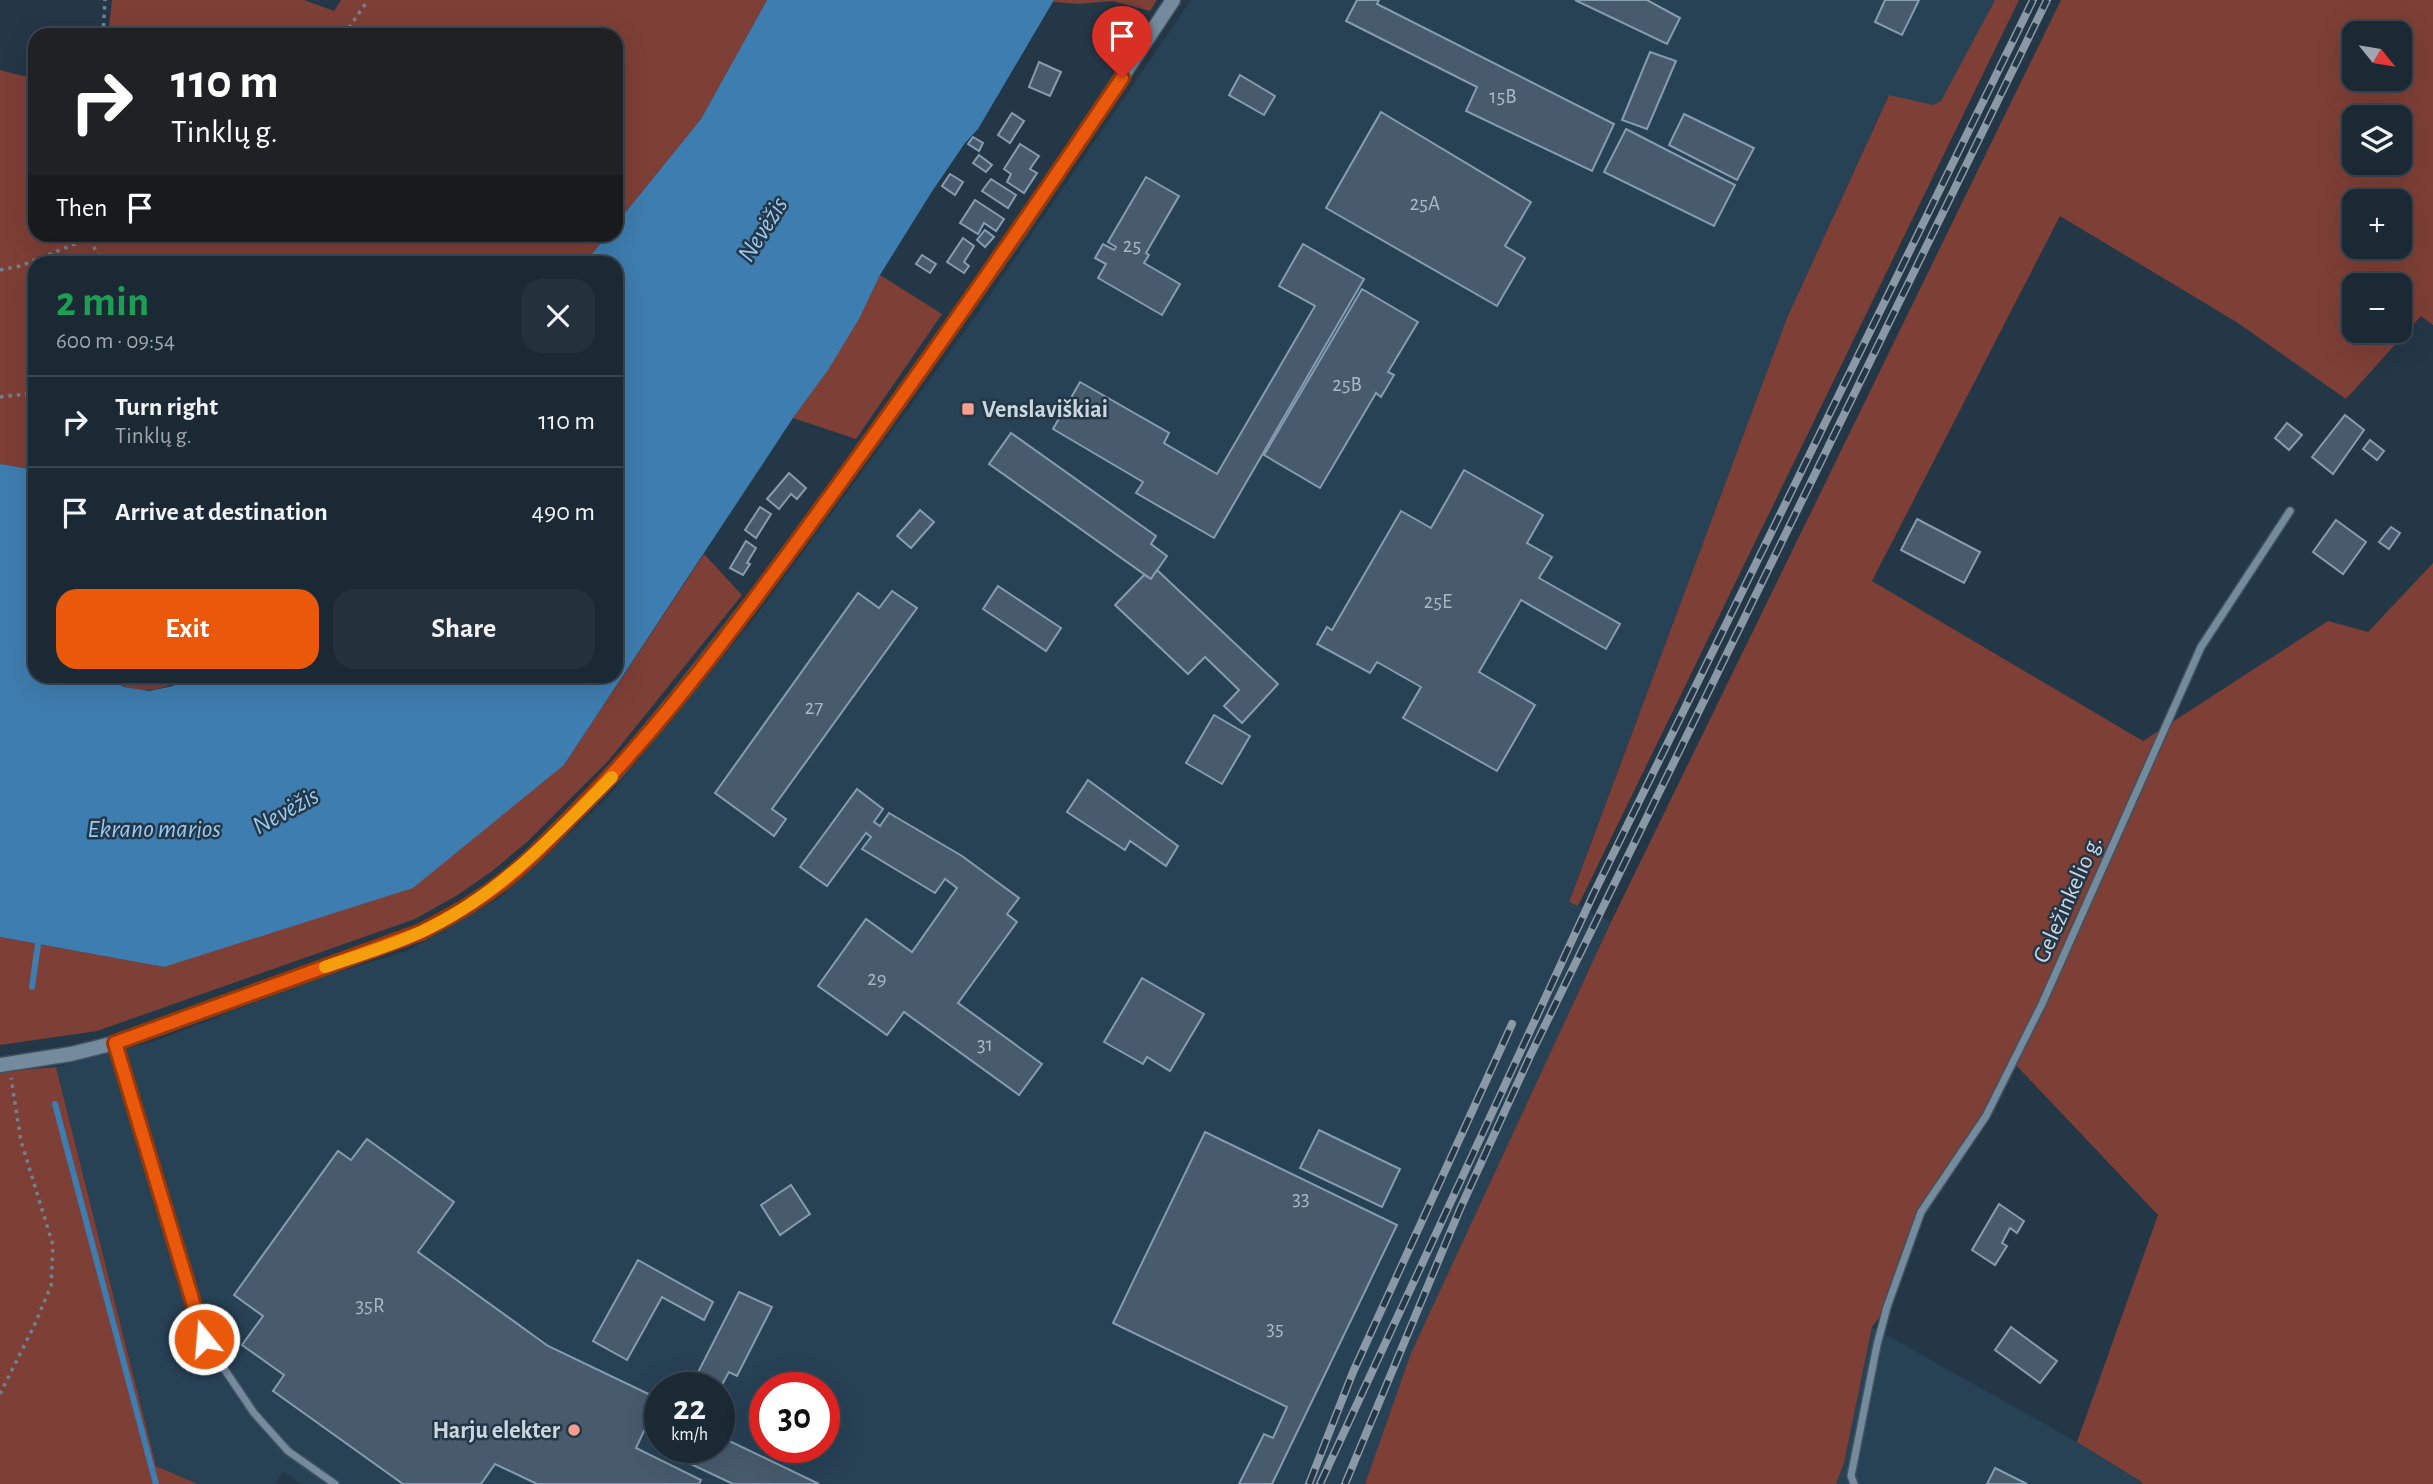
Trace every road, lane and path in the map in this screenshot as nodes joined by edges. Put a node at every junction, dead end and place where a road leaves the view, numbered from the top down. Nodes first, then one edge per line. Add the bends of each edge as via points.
1 (105, 0) edge
2 (368, 0) edge
3 (1173, 0) edge
4 (103, 28) edge
5 (349, 28) edge
6 (82, 242) edge
7 (46, 256) edge
8 (28, 263) edge
9 (0, 270) edge
10 (28, 394) edge
11 (0, 397) edge
12 (2290, 511) dead end
13 (115, 1043) junction
14 (4, 1064) edge
15 (0, 1394) edge
16 (335, 1484) edge
17 (1854, 1484) edge

1 - 4 path
2 - 5 path
3 - 13 main road via 1020,230 758,594 616,772 534,855 463,909 421,932
6 - 7 path
8 - 9 path
10 - 11 path
12 - 17 street, Geležinkelio g. via 2201,648 2036,1016 1986,1116 1921,1212 1877,1345 1851,1476
13 - 14 main road
13 - 16 street via 204,1339 254,1413 288,1451
14 - 15 path via 21,1141 53,1245 51,1286

